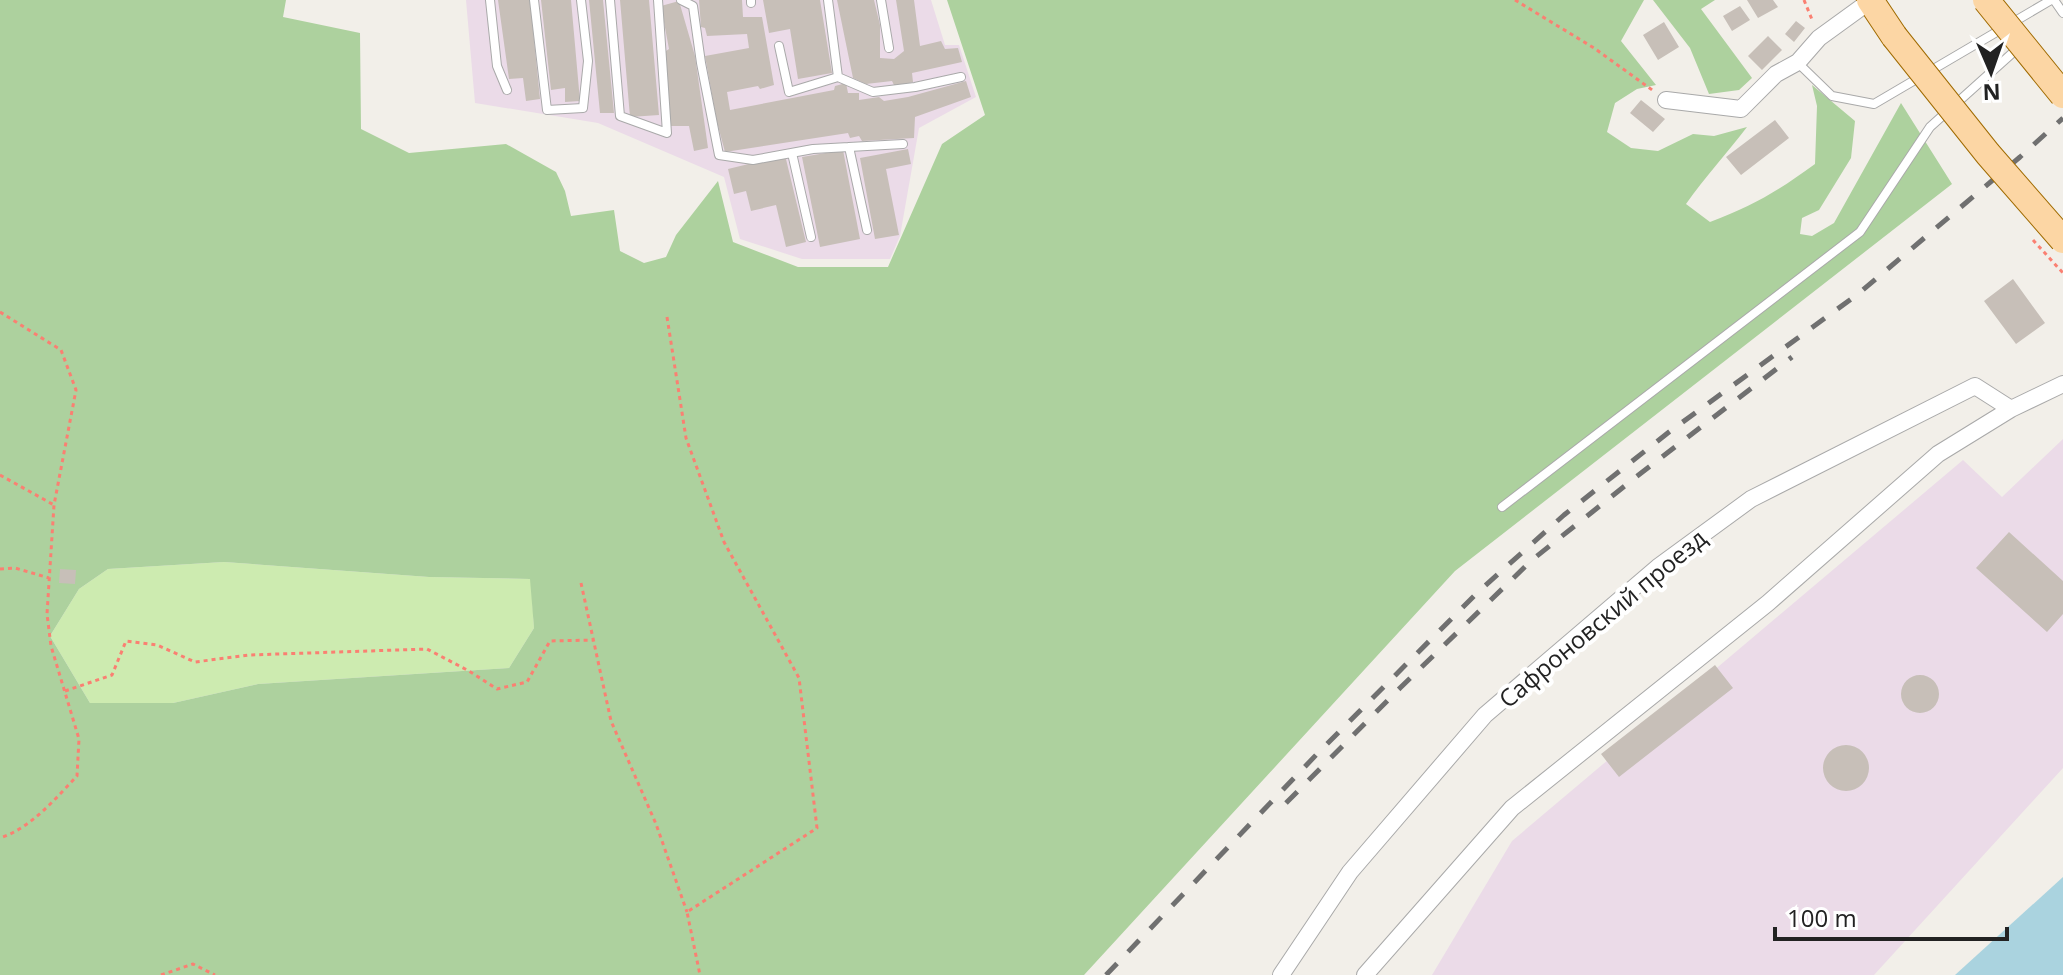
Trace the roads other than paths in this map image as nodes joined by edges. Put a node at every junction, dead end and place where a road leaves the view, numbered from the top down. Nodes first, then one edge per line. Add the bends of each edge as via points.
1 (490, 0) edge
2 (534, 0) edge
3 (581, 0) edge
4 (610, 0) edge
5 (658, 0) edge
6 (681, 0) edge
7 (828, 0) edge
8 (881, 0) edge
9 (1870, 0) edge
10 (1986, 0) edge
11 (2052, 0) edge
12 (2063, 13) edge
13 (2018, 19) junction
14 (2024, 28) dead end
15 (2029, 38) dead end
16 (779, 46) dead end
17 (889, 48) dead end
18 (1798, 62) junction
19 (838, 77) junction
20 (961, 77) dead end
21 (507, 90) dead end
22 (2063, 95) edge
23 (1666, 100) road end
24 (903, 144) dead end
25 (849, 147) junction
26 (792, 153) junction
27 (867, 230) dead end
28 (811, 237) dead end
29 (2063, 240) edge
30 (2063, 384) edge
31 (2011, 409) junction
32 (1502, 507) dead end
33 (1281, 975) edge
34 (1365, 975) edge

1 - 21 lane via 497,66
2 - 3 lane via 547,110 583,108 588,61
4 - 5 lane via 620,116 667,133
6 - 26 lane via 693,6 719,155 753,160
7 - 19 lane
8 - 17 lane
9 - 18 street via 1819,38
9 - 29 main road, bridge via 1988,154
10 - 22 main road, bridge
11 - 12 lane
11 - 13 lane
13 - 14 lane
13 - 18 lane via 1874,104 1832,96
15 - 32 lane via 1930,127 1860,232
16 - 19 lane via 789,92
18 - 23 street via 1776,74 1741,109
19 - 20 lane via 873,92
24 - 25 lane
25 - 26 lane
25 - 27 lane
26 - 28 lane
30 - 31 street
31 - 33 street, Сафроновский проезд via 1975,386 1751,499 1658,567 1485,715 1350,872
31 - 34 street via 1938,454 1768,603 1512,808

